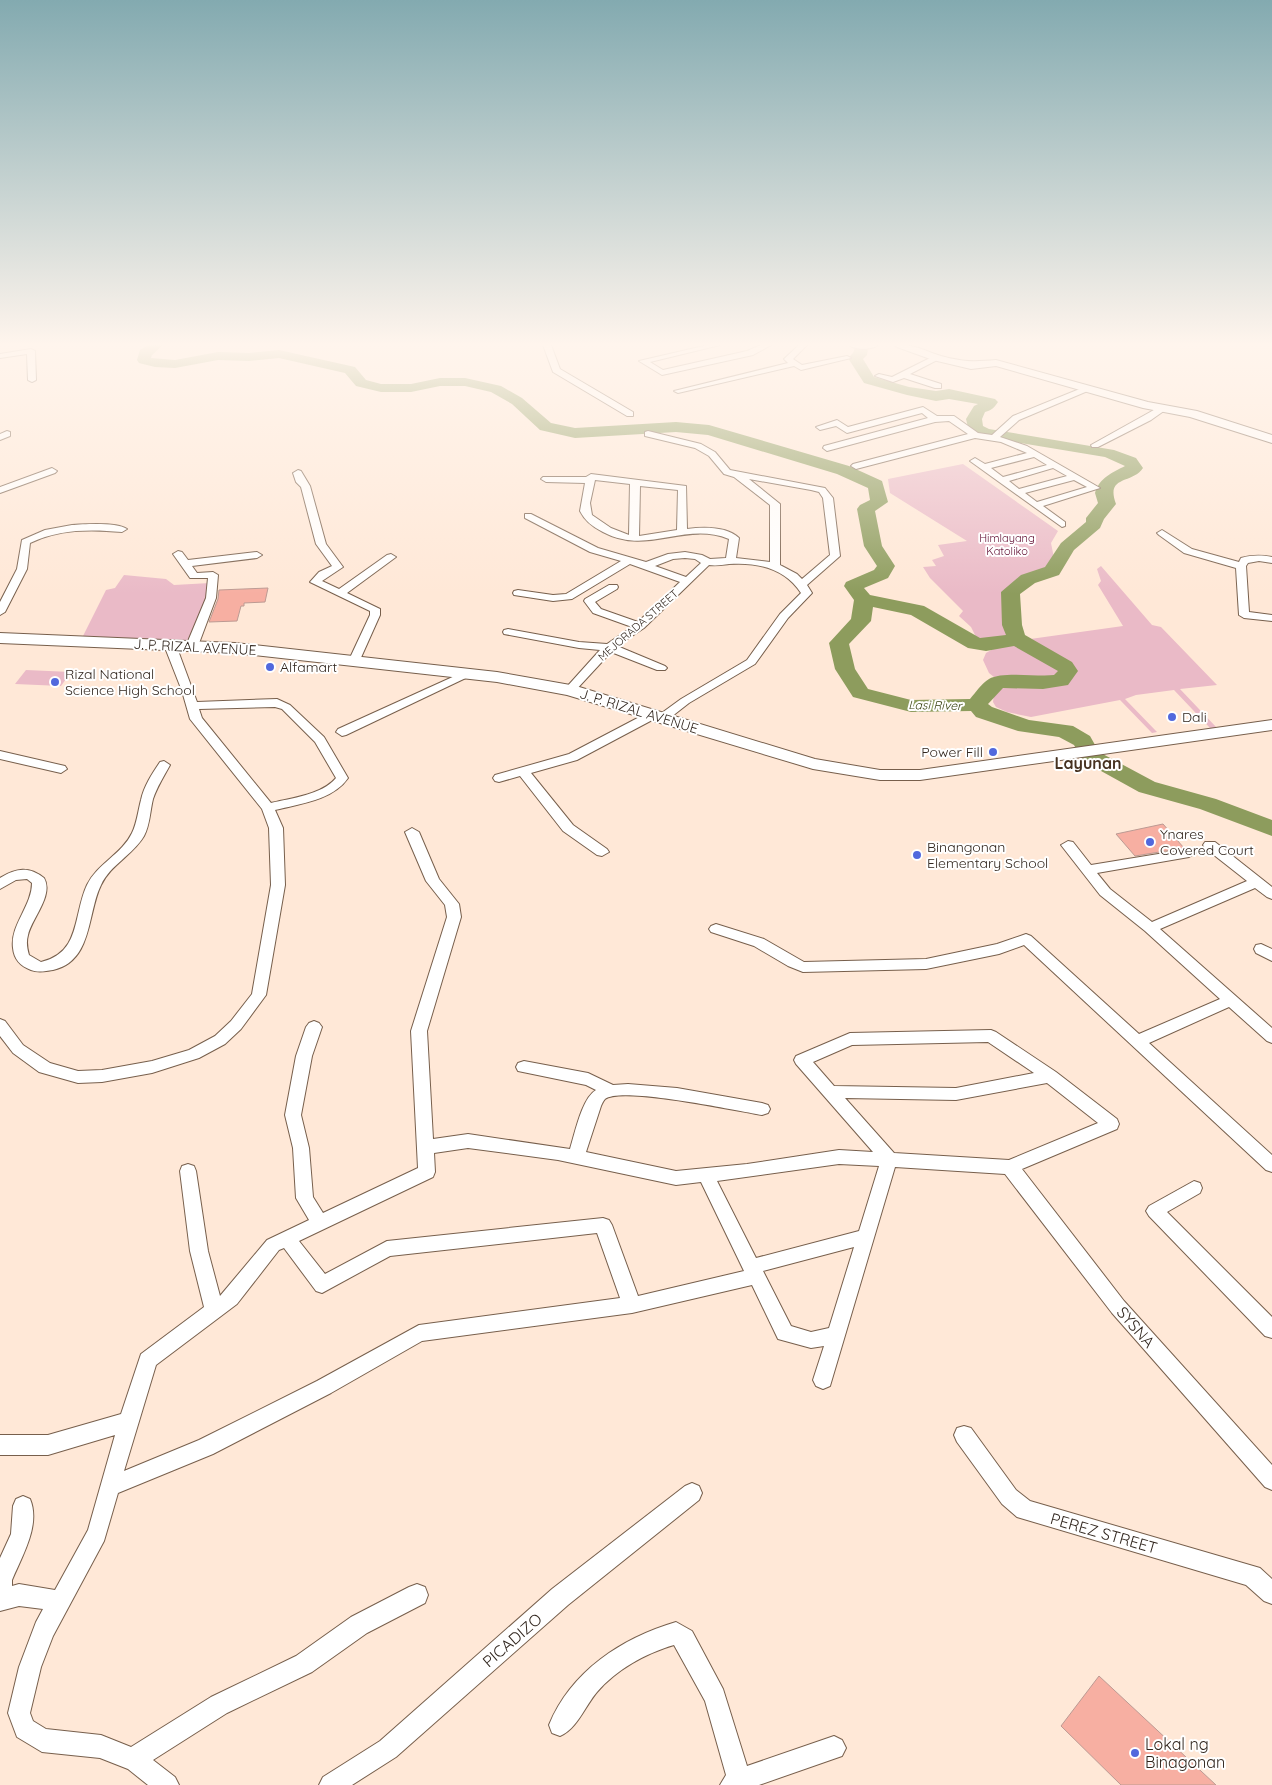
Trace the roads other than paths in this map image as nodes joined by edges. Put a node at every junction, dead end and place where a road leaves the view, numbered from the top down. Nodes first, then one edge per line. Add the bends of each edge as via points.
1 (903, 428) edge
2 (966, 428) edge
3 (1005, 428) edge
4 (1127, 428) edge
5 (1238, 428) edge
6 (648, 434) dead end
7 (975, 435) junction
8 (996, 436) junction
9 (1272, 439) edge
10 (1095, 446) dead end
11 (828, 448) dead end
12 (1035, 454) junction
13 (975, 461) dead end
14 (1055, 465) junction
15 (856, 466) dead end
16 (984, 468) junction
17 (52, 471) dead end
18 (298, 473) dead end
19 (738, 474) junction
20 (1075, 477) junction
21 (546, 479) dead end
22 (590, 480) junction
23 (1002, 480) junction
24 (635, 482) junction
25 (0, 490) edge
26 (1018, 492) junction
27 (1036, 504) junction
28 (528, 516) dead end
29 (1062, 524) dead end
30 (122, 529) dead end
31 (682, 532) junction
32 (1162, 533) dead end
33 (634, 539) junction
34 (258, 555) dead end
35 (391, 557) dead end
36 (629, 560) junction
37 (1272, 560) edge
38 (731, 561) junction
39 (707, 562) junction
40 (775, 564) junction
41 (646, 566) junction
42 (1241, 566) junction
43 (688, 581) junction
44 (802, 584) junction
45 (613, 587) dead end
46 (340, 593) junction
47 (518, 593) dead end
48 (0, 612) edge
49 (1272, 618) edge
50 (640, 626) junction
51 (508, 632) dead end
52 (0, 638) edge
53 (170, 645) junction
54 (192, 646) junction
55 (609, 647) junction
56 (355, 660) junction
57 (660, 668) dead end
58 (468, 673) junction
59 (570, 690) junction
60 (192, 706) junction
61 (658, 717) junction
62 (1272, 725) edge
63 (342, 732) dead end
64 (0, 755) edge
65 (164, 766) dead end
66 (61, 769) dead end
67 (523, 771) junction
68 (499, 778) dead end
69 (268, 808) junction
70 (412, 832) dead end
71 (1068, 845) dead end
72 (1210, 845) dead end
73 (602, 852) dead end
74 (1189, 853) dead end
75 (1088, 870) junction
76 (1256, 882) junction
77 (0, 884) edge
78 (1272, 894) edge
79 (1150, 928) junction
80 (716, 929) dead end
81 (1229, 1001) junction
82 (0, 1025) edge
83 (314, 1027) dead end
84 (1272, 1037) edge
85 (1138, 1042) junction
86 (524, 1067) dead end
87 (1050, 1076) junction
88 (609, 1090) junction
89 (830, 1092) junction
90 (762, 1109) dead end
91 (427, 1148) junction
92 (576, 1156) junction
93 (889, 1159) junction
94 (1272, 1165) edge
95 (1010, 1167) junction
96 (188, 1171) dead end
97 (706, 1175) junction
98 (1194, 1188) dead end
99 (320, 1223) junction
100 (865, 1237) junction
101 (287, 1239) junction
102 (754, 1272) junction
103 (632, 1305) junction
104 (214, 1310) junction
105 (1272, 1330) edge
106 (837, 1335) junction
107 (823, 1380) dead end
108 (130, 1421) junction
109 (964, 1435) dead end
110 (0, 1445) edge
111 (1272, 1480) edge
112 (111, 1486) junction
113 (692, 1493) dead end
114 (23, 1506) dead end
115 (1272, 1593) edge
116 (417, 1595) dead end
117 (0, 1600) edge
118 (59, 1601) junction
119 (560, 1725) dead end
120 (834, 1748) dead end
121 (133, 1759) junction
122 (737, 1783) edge
123 (167, 1785) edge
124 (330, 1785) edge

1 - 11 street
2 - 7 street
3 - 8 street
4 - 10 street
5 - 9 main road
6 - 19 street via 698,446 712,454 727,472
7 - 8 street
7 - 15 street
8 - 12 street
12 - 14 street
12 - 16 street
13 - 16 street
14 - 20 street
14 - 23 street
16 - 23 street
17 - 25 street
18 - 46 street via 305,486 321,544 338,567 315,582
19 - 40 street via 774,504
19 - 44 street via 805,485 825,492 835,556
20 - 26 street
20 - 27 street via 1095,488
21 - 22 street
22 - 24 street via 590,477
22 - 33 street via 584,510 588,518 600,527
23 - 26 street
24 - 31 street via 683,488
24 - 33 street
26 - 27 street
27 - 29 street
28 - 36 street via 594,550
30 - 48 street via 79,527 45,532 25,542 22,570
31 - 33 street
31 - 38 street via 722,531 734,538
32 - 42 street via 1188,552
34 - 54 street via 181,559 194,576 213,576 212,598
35 - 46 street
36 - 41 street
36 - 47 street via 568,597
37 - 42 street via 1245,560
38 - 39 street
38 - 40 street
39 - 41 street via 697,556 682,555
39 - 43 street, MEJORADA STREET
40 - 44 street
41 - 43 street
42 - 49 street via 1244,615
43 - 50 street, MEJORADA STREET
44 - 61 street via 806,593 784,616 751,662
45 - 50 street via 589,601 597,611
46 - 56 street via 374,609 375,615
50 - 55 street, MEJORADA STREET
51 - 55 street
52 - 53 main road, J. P. RIZAL AVENUE
53 - 54 main road, J. P. RIZAL AVENUE
53 - 60 street
54 - 56 main road, J. P. RIZAL AVENUE
55 - 57 street
55 - 59 street, MEJORADA STREET
56 - 58 main road, J. P. RIZAL AVENUE
58 - 59 main road, J. P. RIZAL AVENUE
58 - 63 street
59 - 61 main road, J. P. RIZAL AVENUE
60 - 69 street via 196,719
60 - 69 street via 277,703 292,712 320,740 337,766 341,781 324,792
61 - 62 main road, J. P. RIZAL AVENUE via 813,764 880,775 920,775
61 - 67 street via 573,757
64 - 66 street
65 - 77 street via 148,794 139,833 95,884 80,940 58,963 36,967 23,959 20,947 20,934 41,891 40,881 30,874 13,876
67 - 68 street
67 - 73 street via 568,828
69 - 82 street via 276,828 278,885 259,995 220,1040 194,1054 152,1066 102,1076 78,1077 45,1068 18,1049
70 - 91 street via 433,881 452,904 454,917 419,1031
71 - 75 street
72 - 76 street
74 - 75 street
75 - 79 street via 1105,892
76 - 78 street
76 - 79 street
79 - 81 street
80 - 85 street via 766,946 803,967 926,964 999,949 1026,939
81 - 84 street
81 - 85 street
83 - 99 street via 300,1072 293,1116 305,1198
85 - 94 street
86 - 88 street via 588,1079
87 - 89 street via 956,1094
87 - 89 street via 991,1036 850,1039 802,1060
87 - 95 street via 1111,1124
88 - 90 street via 676,1094
88 - 92 street via 598,1095
89 - 93 street
91 - 92 street via 468,1141
91 - 99 street via 427,1172
92 - 97 street via 676,1178
93 - 95 street
93 - 97 street via 839,1157
93 - 100 street
95 - 111 street, SYSNA via 1118,1306
96 - 104 street via 199,1250
97 - 102 street
98 - 105 street via 1155,1211
99 - 101 street
100 - 102 street
100 - 106 street
101 - 103 street via 322,1285 387,1249 603,1225
101 - 104 street via 274,1245 231,1298
102 - 103 street
102 - 106 street via 785,1333 811,1340
103 - 112 street via 419,1334 206,1447
104 - 108 street via 148,1360
106 - 107 street
108 - 110 street via 48,1445
108 - 112 street
109 - 115 street, PEREZ STREET via 1009,1497 1024,1510 1252,1576
112 - 118 street via 97,1534
113 - 124 street, PICADIZO via 560,1597 388,1749
114 - 117 street via 21,1535 1,1580
116 - 121 street via 359,1625 304,1664 218,1705
117 - 118 street via 19,1595
118 - 121 street via 30,1667 19,1713 26,1729 42,1740 101,1747
119 - 122 street via 590,1683 612,1664 664,1636 676,1633 684,1639 715,1697
120 - 122 street
121 - 123 street

